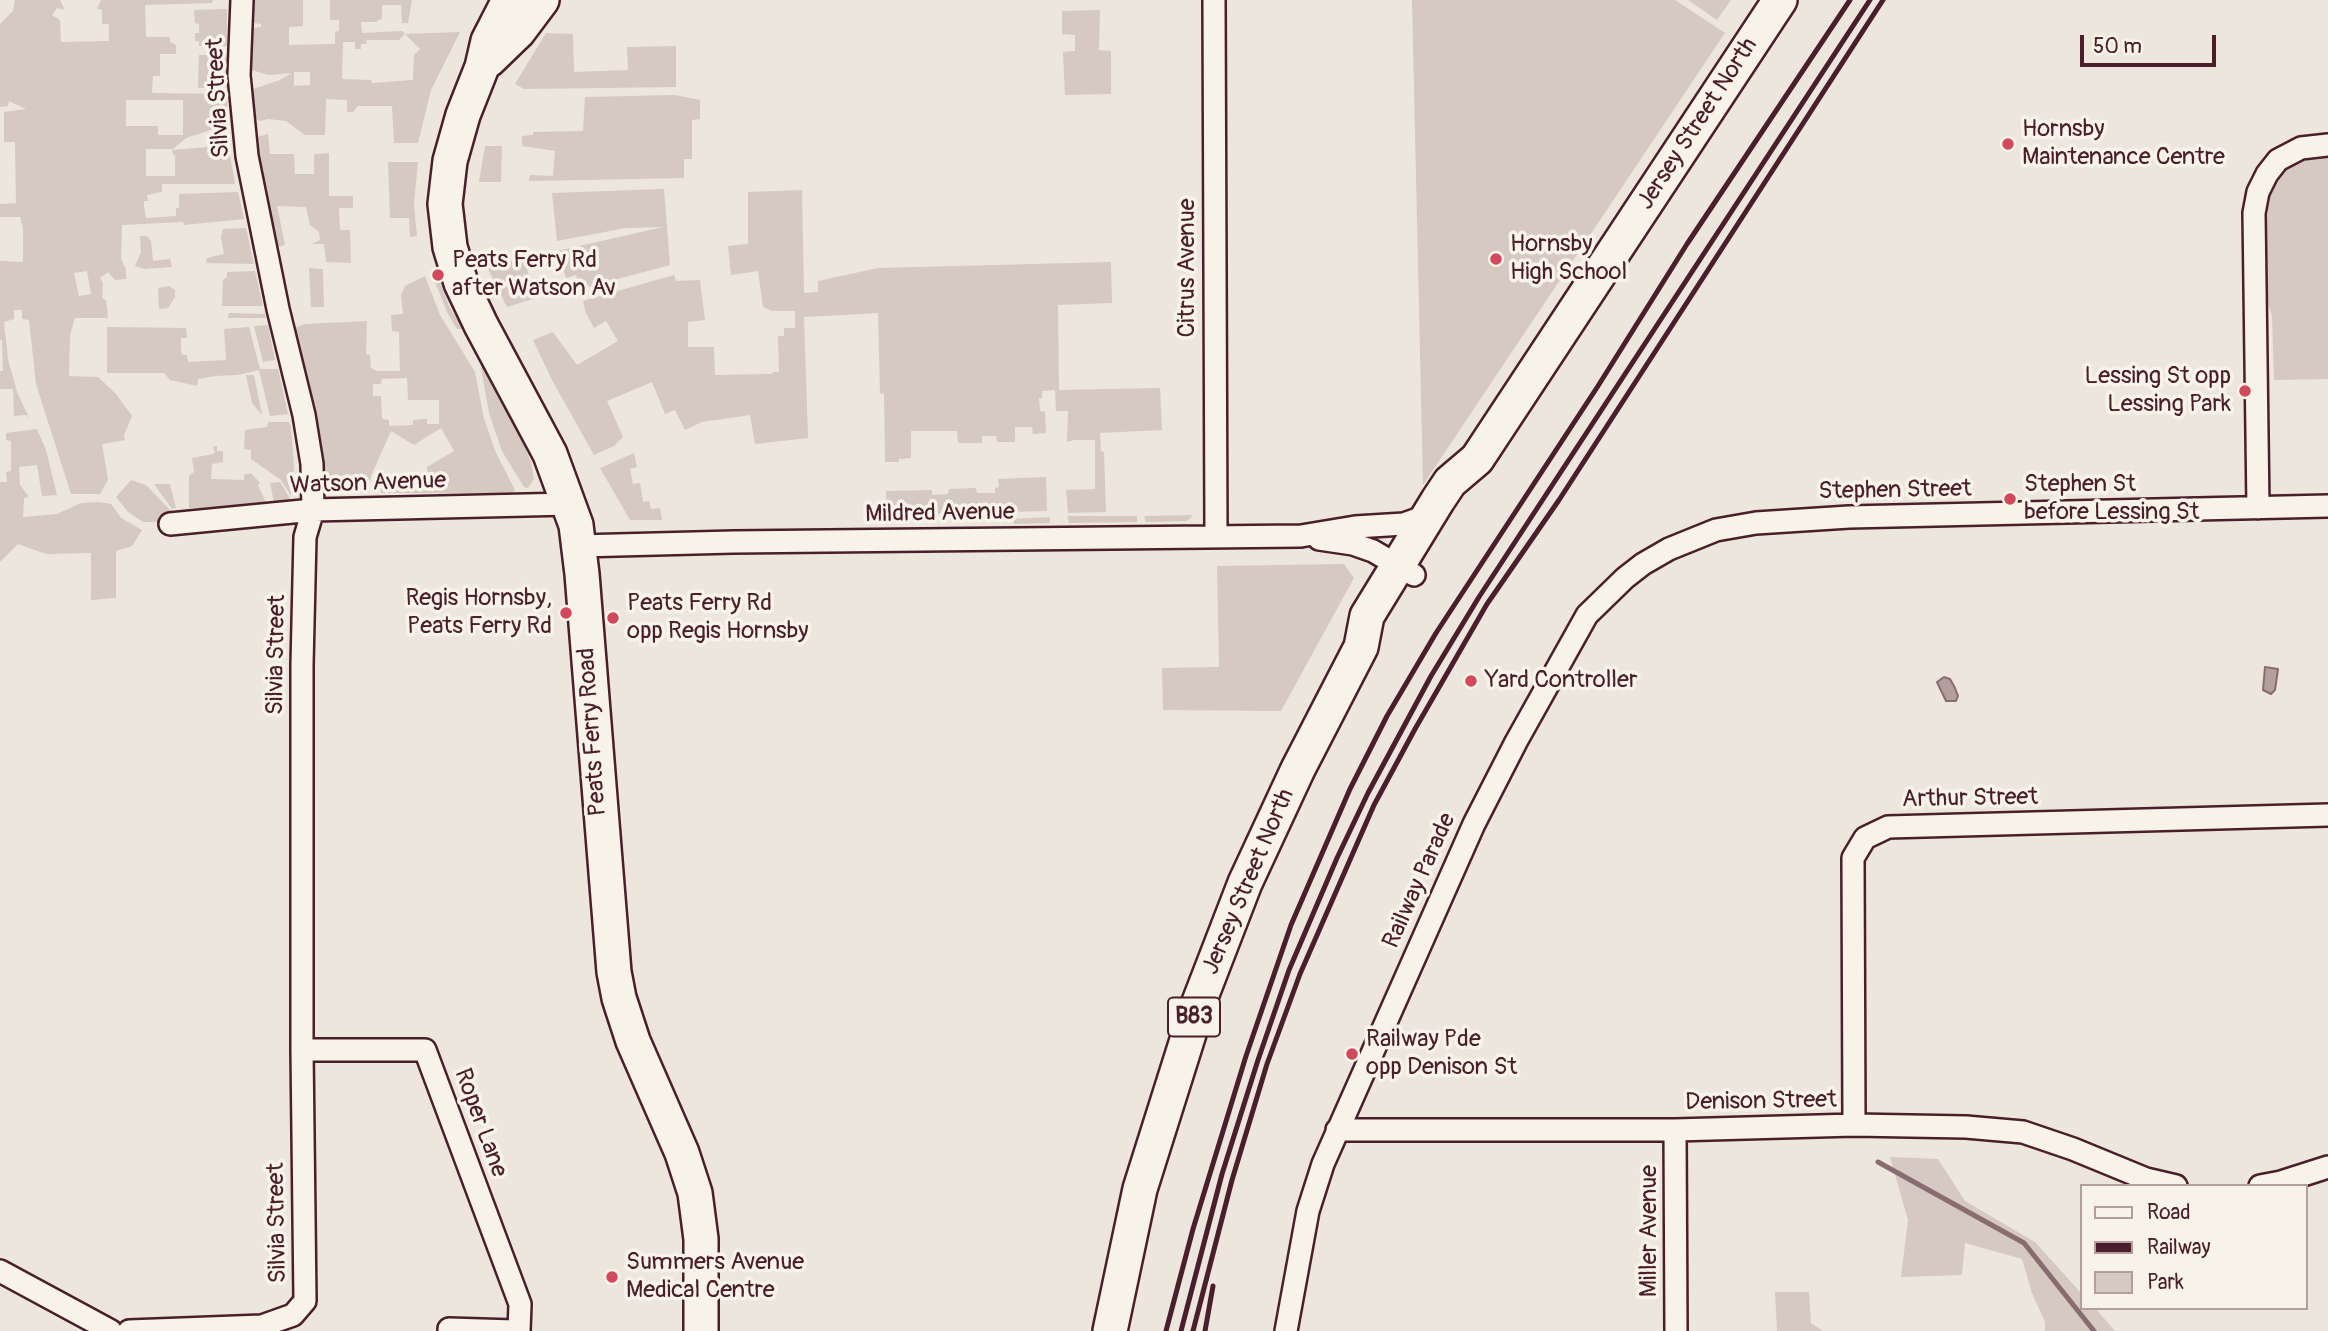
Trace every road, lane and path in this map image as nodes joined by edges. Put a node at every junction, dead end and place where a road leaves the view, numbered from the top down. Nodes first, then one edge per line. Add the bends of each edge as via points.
1 (242, 0) edge
2 (501, 0) edge
3 (509, 0) edge
4 (542, 0) edge
5 (1214, 0) edge
6 (1780, 0) edge
7 (485, 54) junction
8 (2328, 145) edge
9 (1478, 458) junction
10 (569, 504) junction
11 (2328, 506) edge
12 (2258, 508) junction
13 (313, 510) junction
14 (1429, 515) junction
15 (170, 524) dead end
16 (1716, 530) joint
17 (1216, 535) junction
18 (1301, 536) junction
19 (579, 546) junction
20 (1405, 570) junction
21 (2328, 816) edge
22 (302, 1050) junction
23 (1854, 1125) junction
24 (1337, 1130) junction
25 (1675, 1130) junction
26 (2328, 1167) edge
27 (2167, 1184) edge
28 (2270, 1184) edge
29 (0, 1270) edge
30 (449, 1329) dead end
31 (111, 1331) edge
32 (129, 1331) edge
33 (517, 1331) edge
34 (701, 1331) edge
35 (1110, 1331) edge
36 (1286, 1331) edge
37 (1676, 1331) edge

1 - 13 street, Silvia Street via 239,75 247,156 304,415
2 - 7 main road
3 - 7 main road, Peats Ferry Road
4 - 7 main road, Peats Ferry Road via 518,32
5 - 17 street, Citrus Avenue
6 - 9 main road, Jersey Street North / B83
7 - 10 main road, Peats Ferry Road via 450,161 446,204 450,247 461,283 550,454
8 - 12 street via 2301,148 2278,160 2258,192
9 - 14 main road, Jersey Street North / B83 via 1450,482
9 - 20 main road, Jersey Street North / B83 via 1467,492
10 - 13 street, Watson Avenue
10 - 19 main road, Peats Ferry Road
11 - 12 street, Stephen Street
12 - 16 street, Stephen Street via 1818,518
13 - 15 street, Watson Avenue
13 - 22 street, Silvia Street via 305,537 303,600
14 - 18 street, Mildred Avenue via 1404,524
14 - 20 main road, Jersey Street North / B83
16 - 24 street, Railway Parade via 1643,564 1587,615 1474,824
17 - 18 street, Mildred Avenue
17 - 19 street, Mildred Avenue
18 - 20 street, Mildred Avenue via 1353,544
19 - 34 main road, Peats Ferry Road via 614,972 633,1041 695,1193 701,1238
20 - 35 main road, Jersey Street North / B83 via 1382,627 1362,647 1298,769 1250,872 1199,1002 1140,1189
21 - 23 street, Arthur Street via 1888,827 1865,838 1853,858
22 - 32 street, Silvia Street via 305,1301 293,1315 262,1326
22 - 33 street, Roper Lane via 425,1050 520,1304
23 - 25 street, Denison Street
23 - 27 street, Denison Street via 2023,1132
24 - 25 street, Denison Street
24 - 36 street, Railway Parade via 1308,1211
25 - 37 street, Miller Avenue
26 - 28 street
29 - 31 street
30 - 33 street

